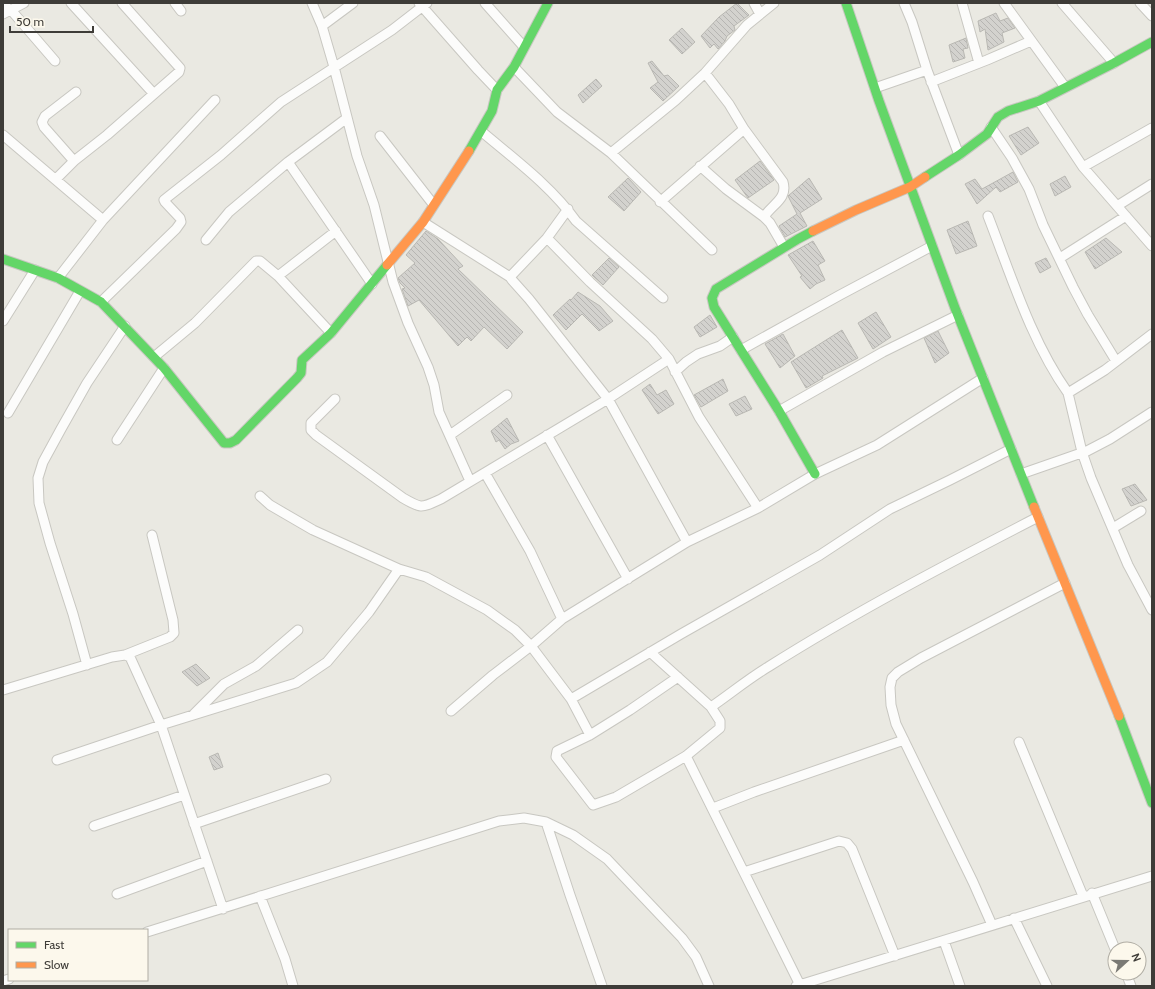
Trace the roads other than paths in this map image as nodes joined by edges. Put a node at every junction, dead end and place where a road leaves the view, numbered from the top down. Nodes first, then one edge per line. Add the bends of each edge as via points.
1 (24, 3) edge
2 (71, 3) edge
3 (122, 3) edge
4 (175, 3) edge
5 (312, 3) edge
6 (353, 3) edge
7 (485, 3) edge
8 (548, 3) edge
9 (754, 3) edge
10 (774, 3) edge
11 (846, 3) edge
12 (904, 3) edge
13 (962, 3) edge
14 (1004, 3) edge
15 (1062, 3) edge
16 (1140, 3) edge
17 (423, 4) edge
18 (3, 5) edge
19 (181, 11) dead end
20 (7, 12) edge
21 (760, 14) junction
22 (1152, 16) edge
23 (322, 26) junction
24 (1031, 41) junction
25 (1152, 42) edge
26 (524, 47) junction
27 (55, 61) dead end
28 (979, 63) junction
29 (1114, 64) junction
30 (334, 67) junction
31 (514, 67) junction
32 (927, 70) junction
33 (705, 73) junction
34 (931, 82) junction
35 (874, 88) junction
36 (1066, 88) junction
37 (497, 90) junction
38 (76, 92) dead end
39 (154, 94) junction
40 (216, 100) dead end
41 (1038, 102) junction
42 (347, 118) junction
43 (991, 127) junction
44 (1152, 128) edge
45 (744, 129) junction
46 (481, 131) junction
47 (3, 135) edge
48 (380, 136) dead end
49 (611, 153) junction
50 (959, 155) junction
51 (74, 161) junction
52 (288, 162) junction
53 (700, 166) junction
54 (1083, 167) junction
55 (56, 179) junction
56 (1152, 184) edge
57 (910, 187) junction
58 (660, 202) junction
59 (434, 204) junction
60 (1117, 206) junction
61 (568, 209) junction
62 (988, 216) dead end
63 (1126, 216) junction
64 (764, 217) junction
65 (103, 220) junction
66 (423, 222) junction
67 (336, 231) junction
68 (547, 238) junction
69 (206, 240) dead end
70 (932, 246) junction
71 (1152, 246) edge
72 (784, 247) junction
73 (712, 250) dead end
74 (1060, 258) junction
75 (3, 259) edge
76 (389, 264) junction
77 (35, 270) junction
78 (278, 276) junction
79 (510, 277) junction
80 (58, 278) junction
81 (372, 284) junction
82 (80, 291) junction
83 (662, 298) dead end
84 (101, 302) junction
85 (958, 315) junction
86 (3, 321) edge
87 (126, 326) junction
88 (331, 333) junction
89 (1152, 334) edge
90 (733, 337) junction
91 (741, 350) junction
92 (154, 357) junction
93 (669, 359) junction
94 (1116, 360) junction
95 (164, 368) junction
96 (675, 372) junction
97 (983, 378) junction
98 (1068, 393) junction
99 (507, 395) dead end
100 (335, 399) dead end
101 (608, 399) junction
102 (779, 411) junction
103 (1152, 412) edge
104 (8, 413) dead end
105 (450, 435) junction
106 (547, 435) junction
107 (117, 440) dead end
108 (1011, 449) junction
109 (1082, 452) junction
110 (485, 473) junction
111 (815, 474) junction
112 (1021, 474) junction
113 (470, 481) junction
114 (260, 496) dead end
115 (758, 508) junction
116 (1141, 511) dead end
117 (1038, 517) junction
118 (1113, 528) junction
119 (152, 535) dead end
120 (687, 542) junction
121 (399, 569) junction
122 (628, 579) junction
123 (1064, 583) junction
124 (1152, 610) edge
125 (562, 619) junction
126 (298, 630) dead end
127 (531, 646) junction
128 (650, 652) junction
129 (125, 655) junction
130 (87, 665) junction
131 (678, 677) junction
132 (3, 690) edge
133 (571, 699) junction
134 (711, 707) junction
135 (451, 710) dead end
136 (192, 715) junction
137 (161, 725) junction
138 (590, 735) junction
139 (904, 740) junction
140 (1019, 742) dead end
141 (686, 756) junction
142 (57, 760) dead end
143 (1152, 774) edge
144 (1143, 778) junction
145 (326, 779) dead end
146 (184, 795) junction
147 (1152, 803) edge
148 (713, 808) junction
149 (546, 822) junction
150 (194, 824) junction
151 (94, 826) dead end
152 (207, 861) junction
153 (744, 872) junction
154 (1152, 876) edge
155 (1092, 893) junction
156 (117, 894) dead end
157 (260, 896) junction
158 (1083, 896) junction
159 (223, 909) junction
160 (1014, 918) junction
161 (992, 925) junction
162 (148, 932) edge
163 (944, 941) junction
164 (1113, 941) edge
165 (895, 956) junction
166 (798, 985) edge
167 (293, 986) edge
168 (602, 986) edge
169 (709, 986) edge
170 (960, 986) edge
171 (1047, 986) edge

1 - 20 street
2 - 39 street
3 - 39 street via 180,68 179,72
4 - 19 street
5 - 23 street
6 - 23 street
7 - 26 street
8 - 26 street
9 - 21 street
10 - 21 street
11 - 35 street
12 - 32 street
13 - 28 street
14 - 24 street
15 - 29 street
16 - 22 street
17 - 30 street via 392,30
17 - 37 street
18 - 20 street
20 - 27 street
21 - 33 street via 747,25
23 - 30 street
24 - 28 street
24 - 36 street
25 - 29 street
26 - 31 street
28 - 34 street
29 - 36 street
30 - 42 street
30 - 84 street via 281,102 164,200 182,222
31 - 37 street
31 - 49 street via 557,112
32 - 34 street
32 - 35 street
33 - 45 street
33 - 49 street
34 - 50 street
35 - 57 street
36 - 41 street
37 - 46 street via 492,111
38 - 51 street via 45,116 42,122
39 - 51 street
40 - 65 street
41 - 43 street via 1008,111 998,117
41 - 54 street
42 - 52 street
42 - 76 street
43 - 50 street via 987,134
43 - 74 street via 1029,189
44 - 54 street
45 - 53 street
45 - 64 street via 783,182 785,189 784,195
46 - 59 street
46 - 61 street
47 - 55 street
48 - 59 street
49 - 58 street
50 - 57 street
51 - 55 street
52 - 67 street
52 - 69 street via 229,212
53 - 58 street
53 - 64 street
54 - 60 street
55 - 65 street
56 - 60 street
57 - 70 street
57 - 72 street via 856,210
58 - 73 street
59 - 66 street
60 - 63 street
61 - 68 street
61 - 83 street via 576,221
62 - 98 street via 1027,315 1047,359
63 - 71 street
63 - 74 street
64 - 72 street
65 - 80 street
66 - 76 street
66 - 79 street
67 - 78 street
67 - 81 street
68 - 79 street
68 - 93 street via 652,339
70 - 85 street
70 - 91 street
72 - 90 street via 716,289 712,296 714,307
74 - 94 street via 1088,316
75 - 77 street
76 - 81 street
76 - 105 street via 401,304 428,367 439,412
77 - 80 street
77 - 86 street
78 - 88 street
78 - 92 street via 260,261 256,261 195,323
79 - 101 street
80 - 82 street
81 - 88 street
82 - 84 street
82 - 104 street
84 - 87 street
85 - 97 street
85 - 102 street via 883,352
87 - 92 street
87 - 130 street via 87,383 43,462 38,478 39,503
88 - 95 street via 302,360 301,373 297,378 236,440 230,443 224,443
89 - 94 street
90 - 91 street
90 - 96 street via 720,346 698,354
91 - 102 street
92 - 95 street
93 - 96 street
93 - 101 street
94 - 98 street
95 - 107 street
96 - 115 street via 699,416
97 - 108 street
97 - 111 street via 877,445
98 - 109 street
99 - 105 street
100 - 113 street via 311,424 311,430 403,498 418,507 428,505
101 - 106 street
101 - 120 street
102 - 111 street
103 - 109 street via 1110,439
105 - 113 street
106 - 110 street
106 - 122 street
108 - 112 street
108 - 128 street via 890,509 820,554
109 - 112 street
109 - 118 street
110 - 113 street
110 - 125 street via 530,551
111 - 115 street
112 - 117 street
114 - 121 street via 270,505 313,530
115 - 120 street
116 - 118 street
117 - 123 street
117 - 134 street via 839,625 767,668
118 - 124 street via 1114,535
119 - 129 street via 174,620 174,633 170,637
120 - 122 street
121 - 127 street via 426,576 487,610 515,630
121 - 136 street via 369,612 327,662 296,683
122 - 125 street
123 - 139 street via 898,672 892,678 890,687 891,705
123 - 144 street
125 - 127 street
126 - 136 street via 256,666 224,684
127 - 133 street
127 - 135 street
128 - 131 street
128 - 133 street
129 - 130 street
129 - 137 street via 130,657
130 - 132 street
131 - 134 street
131 - 138 street
133 - 138 street
134 - 141 street via 720,721 720,728
136 - 137 street
137 - 142 street
137 - 146 street
138 - 141 street via 557,751 556,755 593,806 616,797
139 - 148 street
139 - 161 street
140 - 158 street
141 - 148 street
143 - 144 street
144 - 147 street
145 - 150 street
146 - 150 street
146 - 151 street
148 - 153 street
149 - 157 street via 524,818 499,821
149 - 168 street
149 - 169 street via 573,835 607,859 682,938 696,957
150 - 152 street
152 - 156 street
152 - 159 street
153 - 165 street via 839,841 847,843 852,849
153 - 166 street
154 - 155 street
155 - 158 street
155 - 164 street
157 - 159 street
157 - 167 street
158 - 160 street
159 - 162 street
160 - 161 street
160 - 171 street
161 - 163 street
163 - 165 street
163 - 170 street
165 - 166 street

